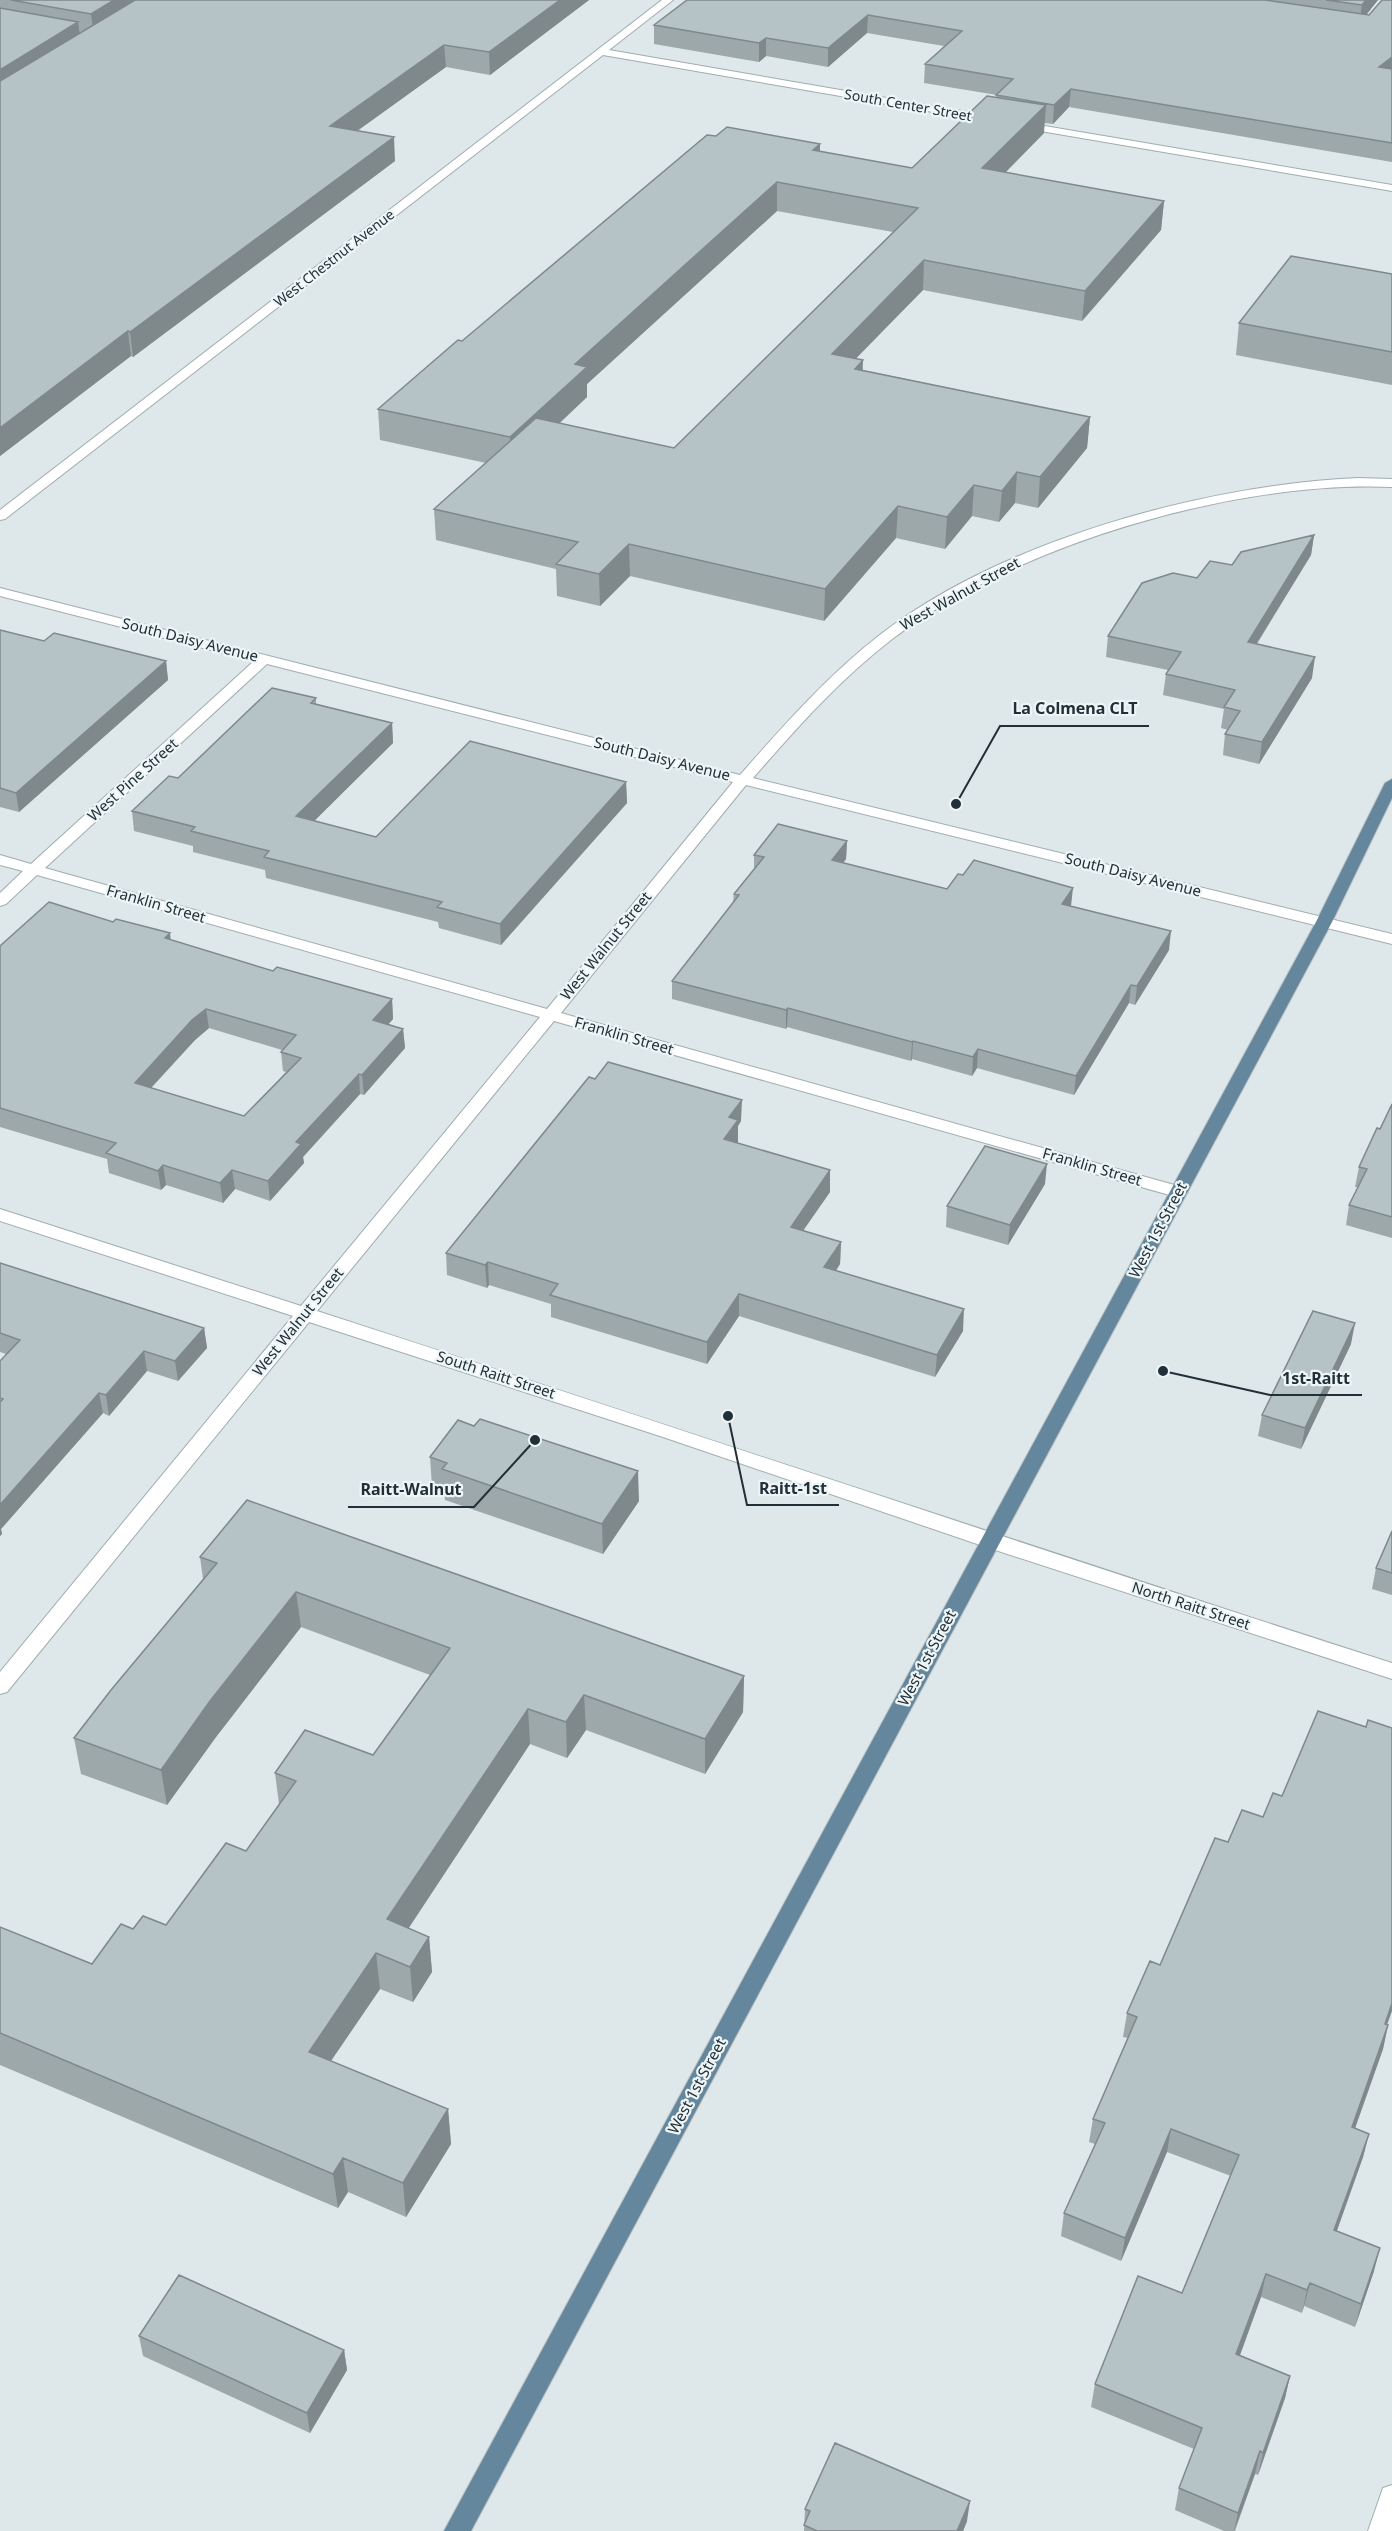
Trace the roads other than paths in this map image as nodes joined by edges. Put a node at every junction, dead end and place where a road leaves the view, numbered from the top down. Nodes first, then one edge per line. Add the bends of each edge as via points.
1 (669, 0) edge
2 (601, 52) junction
3 (1392, 188) edge
4 (1392, 483) edge
5 (0, 516) edge
6 (0, 592) edge
7 (265, 658) junction
8 (743, 780) junction
9 (1392, 783) edge
10 (0, 860) edge
11 (34, 870) junction
12 (0, 901) edge
13 (1324, 921) junction
14 (1392, 939) edge
15 (550, 1015) junction
16 (1179, 1192) junction
17 (0, 1215) edge
18 (305, 1313) junction
19 (990, 1541) junction
20 (1392, 1671) edge
21 (0, 1686) edge
22 (1392, 2497) edge
23 (457, 2531) edge
24 (1382, 2531) edge

1 - 2 street, West Chestnut Avenue
2 - 3 street, South Center Street
2 - 5 street, West Chestnut Avenue
4 - 8 street, West Walnut Street via 1341,482 1202,502 1140,517 1023,559 892,633 849,668 786,730
6 - 7 street, South Daisy Avenue
7 - 8 street, South Daisy Avenue
7 - 11 street, West Pine Street
8 - 13 street, South Daisy Avenue
8 - 15 street, West Walnut Street
9 - 13 main road, West 1st Street
10 - 11 street, Franklin Street
11 - 12 street, West Pine Street
11 - 15 street, Franklin Street
13 - 14 street, South Daisy Avenue
13 - 16 main road, West 1st Street
15 - 16 street, Franklin Street
15 - 18 street, West Walnut Street
16 - 19 main road, West 1st Street
17 - 18 street, South Raitt Street
18 - 19 street, South Raitt Street
18 - 21 street, West Walnut Street
19 - 20 street, North Raitt Street
19 - 23 main road, West 1st Street
22 - 24 street

